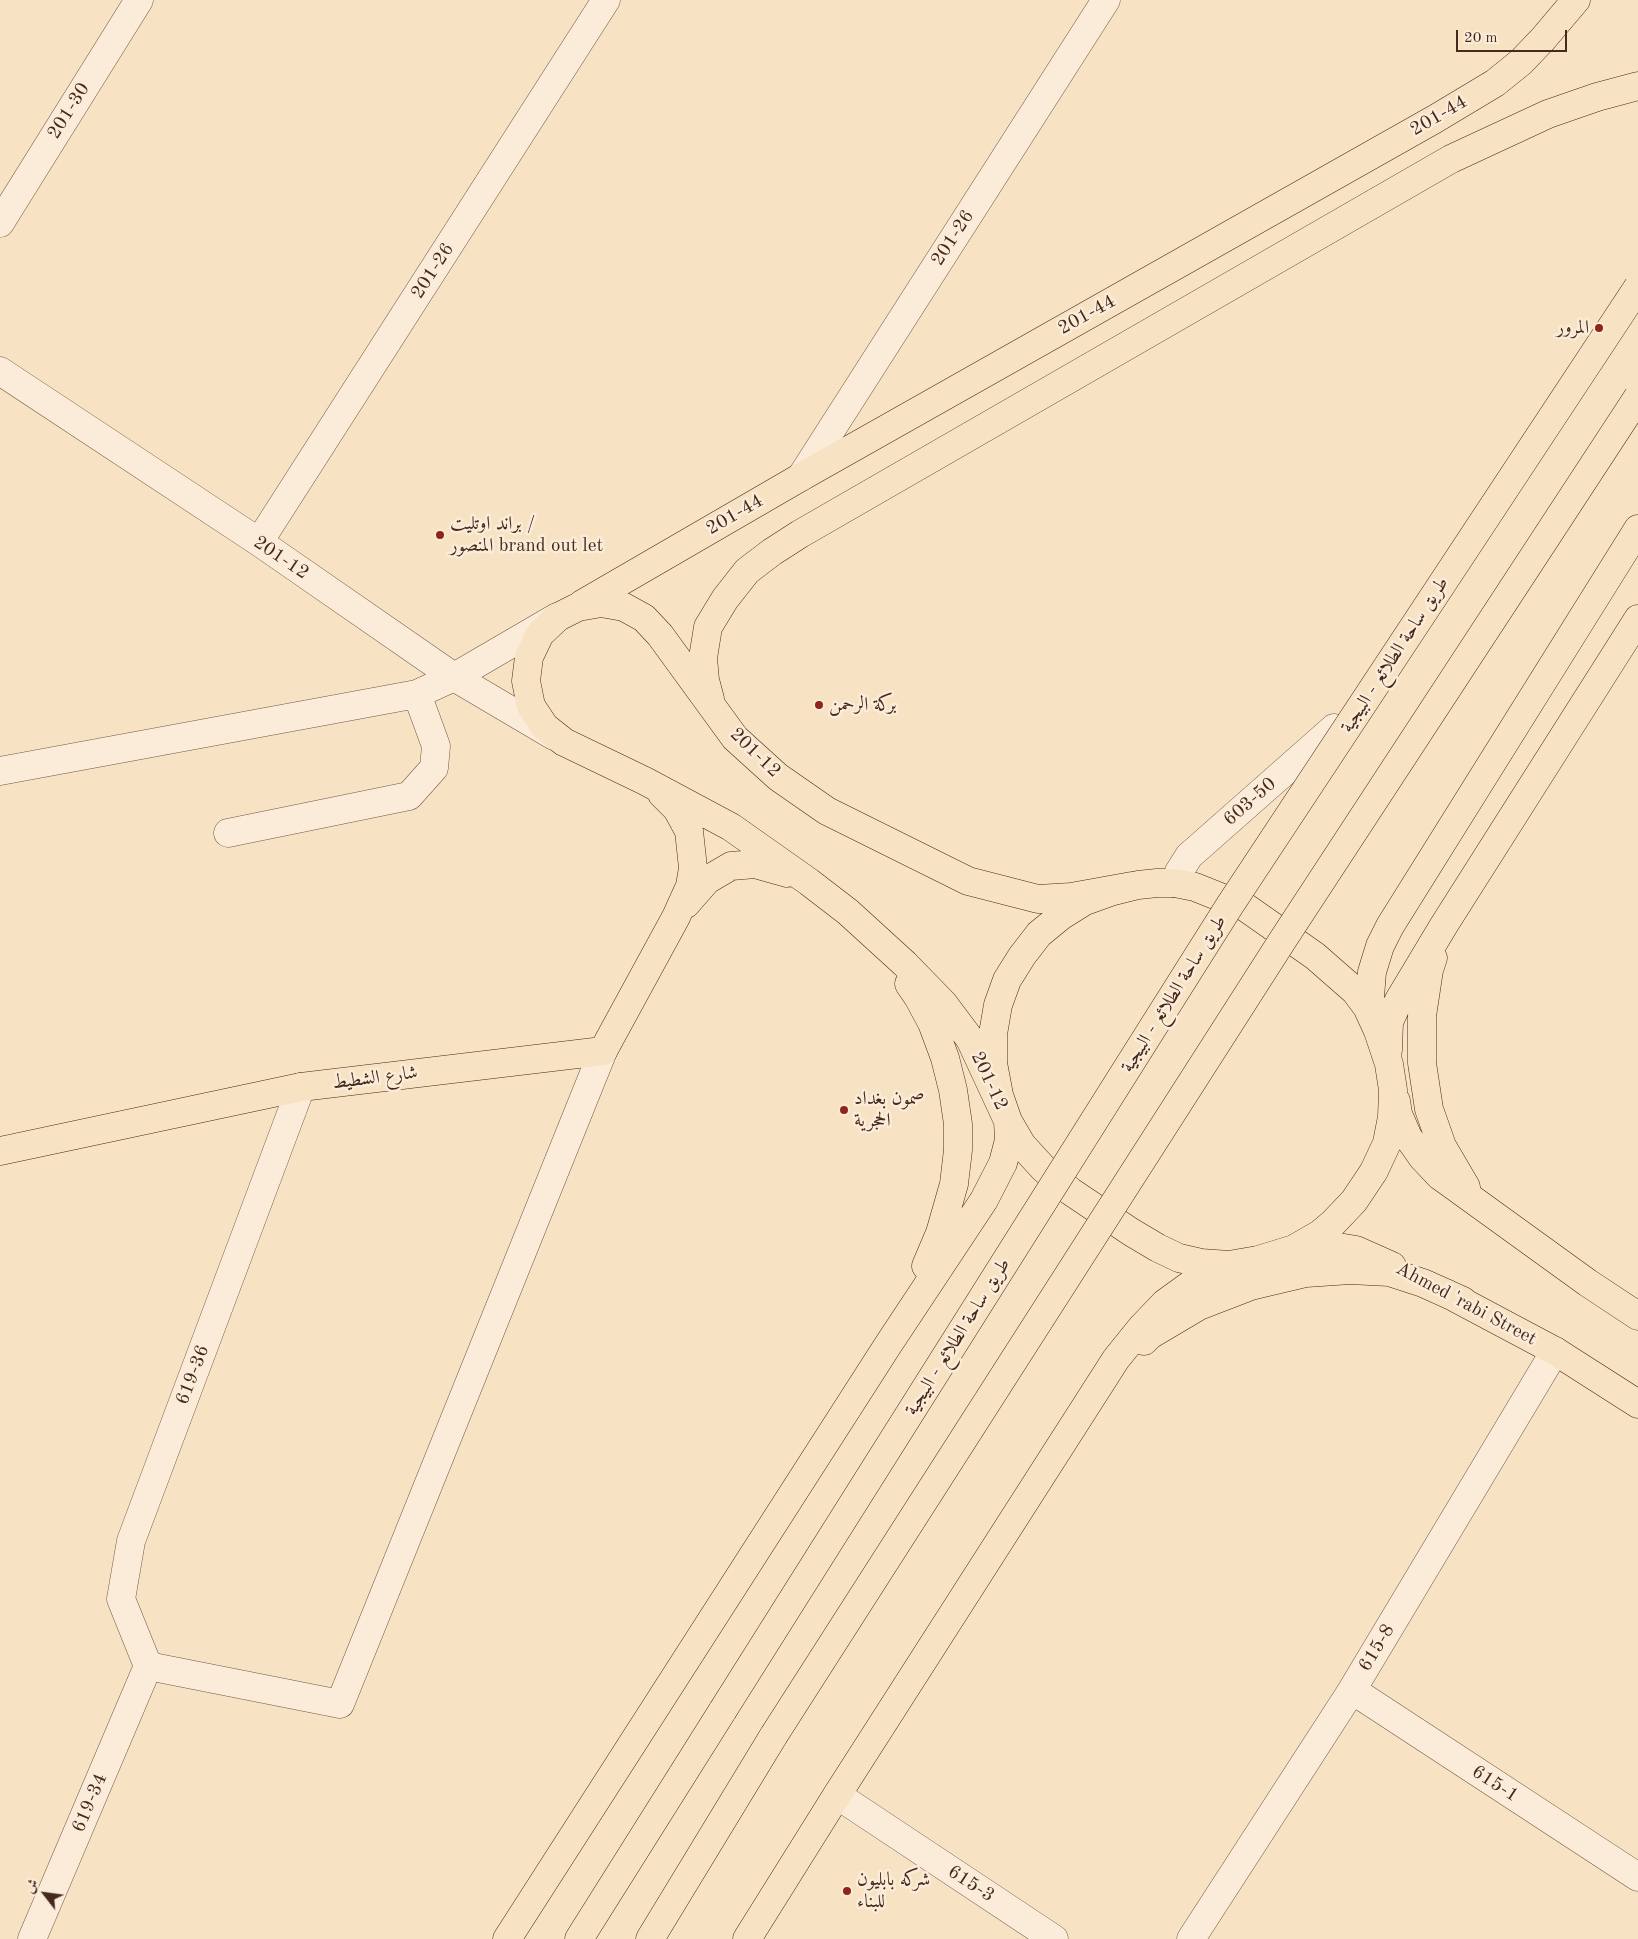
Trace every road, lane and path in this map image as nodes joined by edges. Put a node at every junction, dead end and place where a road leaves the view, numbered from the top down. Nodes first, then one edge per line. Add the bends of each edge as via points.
1 (139, 0) edge
2 (606, 0) edge
3 (1106, 0) edge
4 (1576, 0) edge
5 (1638, 86) edge
6 (0, 223) edge
7 (1638, 287) edge
8 (0, 371) edge
9 (1638, 397) edge
10 (801, 477) junction
11 (1638, 529) edge
12 (259, 542) junction
13 (568, 612) junction
14 (1638, 619) edge
15 (454, 676) junction
16 (417, 694) junction
17 (1334, 728) dead end
18 (735, 738) junction
19 (564, 742) junction
20 (0, 772) edge
21 (645, 781) junction
22 (228, 833) dead end
23 (809, 882) junction
24 (1175, 883) junction
25 (1132, 886) junction
26 (848, 912) junction
27 (676, 917) junction
28 (1444, 925) junction
29 (1375, 1025) junction
30 (603, 1052) junction
31 (1391, 1077) junction
32 (301, 1087) junction
33 (1008, 1121) junction
34 (0, 1151) edge
35 (1511, 1228) junction
36 (1281, 1253) junction
37 (1228, 1265) junction
38 (1464, 1301) junction
39 (1638, 1316) edge
40 (888, 1344) junction
41 (1556, 1351) junction
42 (1086, 1404) junction
43 (1638, 1404) edge
44 (148, 1666) junction
45 (1352, 1690) junction
46 (837, 1795) junction
47 (1638, 1877) edge
48 (32, 1939) edge
49 (507, 1939) edge
50 (579, 1939) edge
51 (650, 1939) edge
52 (747, 1939) edge
53 (1054, 1939) edge
54 (1191, 1939) edge

1 - 6 street, 201-30
2 - 12 street, 201-26
3 - 10 street, 201-26
4 - 10 main road, 201-44 via 1544,39 1494,83
5 - 18 main road via 1548,114 1451,159 772,552 748,571 708,627 703,658 705,680 712,702
7 - 50 main road, طريق ساحة الطلائع - البيجية, bridge via 1230,905
8 - 12 street, 201-12
9 - 51 main road, bridge via 1289,930 774,1735
10 - 13 main road, 201-44
11 - 29 main road via 1390,926 1372,972 1370,997
12 - 15 street, 201-12
13 - 15 street
13 - 18 main road, 201-12 via 601,603 624,607 644,618 660,634
13 - 19 main road, 201-12 via 540,634 529,656 526,681 531,706 545,727
14 - 28 main road
15 - 16 street
15 - 19 street, 201-12
16 - 20 street
16 - 22 street via 436,746 434,768 409,796
17 - 24 street, 603-50 via 1189,856
18 - 25 main road, 201-12 via 778,777 827,811 968,881 1038,899 1071,897
19 - 21 main road, 201-12
21 - 23 main road, 201-12 via 731,828
21 - 27 main road via 667,798 689,831 694,868
23 - 26 main road, 201-12
23 - 27 main road via 755,864 731,866 707,880
24 - 25 main road
24 - 29 main road via 1195,887 1245,907 1315,956 1355,991
25 - 33 main road via 1085,901 1061,916 1039,934 1007,980 992,1034 993,1063
26 - 33 main road, 201-12 via 905,964 970,1038
26 - 40 main road via 878,943 918,997 932,1023 945,1058 958,1124 954,1184 940,1233
27 - 30 main road
28 - 31 main road via 1389,1022 1387,1041
28 - 35 main road via 1429,970 1422,1016 1422,1063 1430,1109 1442,1146 1465,1185 1480,1204
29 - 31 main road
30 - 32 main road, شارع الشطيط
30 - 44 street via 340,1704
31 - 35 main road via 1398,1114 1422,1157 1440,1176
31 - 36 main road via 1392,1117 1387,1143 1374,1171 1354,1201 1333,1223 1294,1249
32 - 34 main road, شارع الشطيط
32 - 44 street, 619-36 via 131,1541 121,1599
33 - 37 main road via 1022,1145 1043,1168 1070,1191 1131,1232 1180,1258
33 - 40 main road via 1009,1140 984,1200
35 - 39 main road
36 - 37 main road
36 - 38 main road, Ahmed 'rabi Street via 1311,1246 1356,1250
37 - 42 main road via 1194,1282 1165,1304 1116,1359
38 - 41 main road, Ahmed 'rabi Street
38 - 42 main road via 1389,1272 1306,1273 1251,1286 1199,1306 1150,1335 1118,1365
40 - 49 main road
41 - 43 main road, Ahmed 'rabi Street
41 - 45 street, 615-8
42 - 46 main road
44 - 48 street, 619-34
45 - 47 street, 615-1
45 - 54 street, 615-8
46 - 52 main road
46 - 53 street, 615-3

